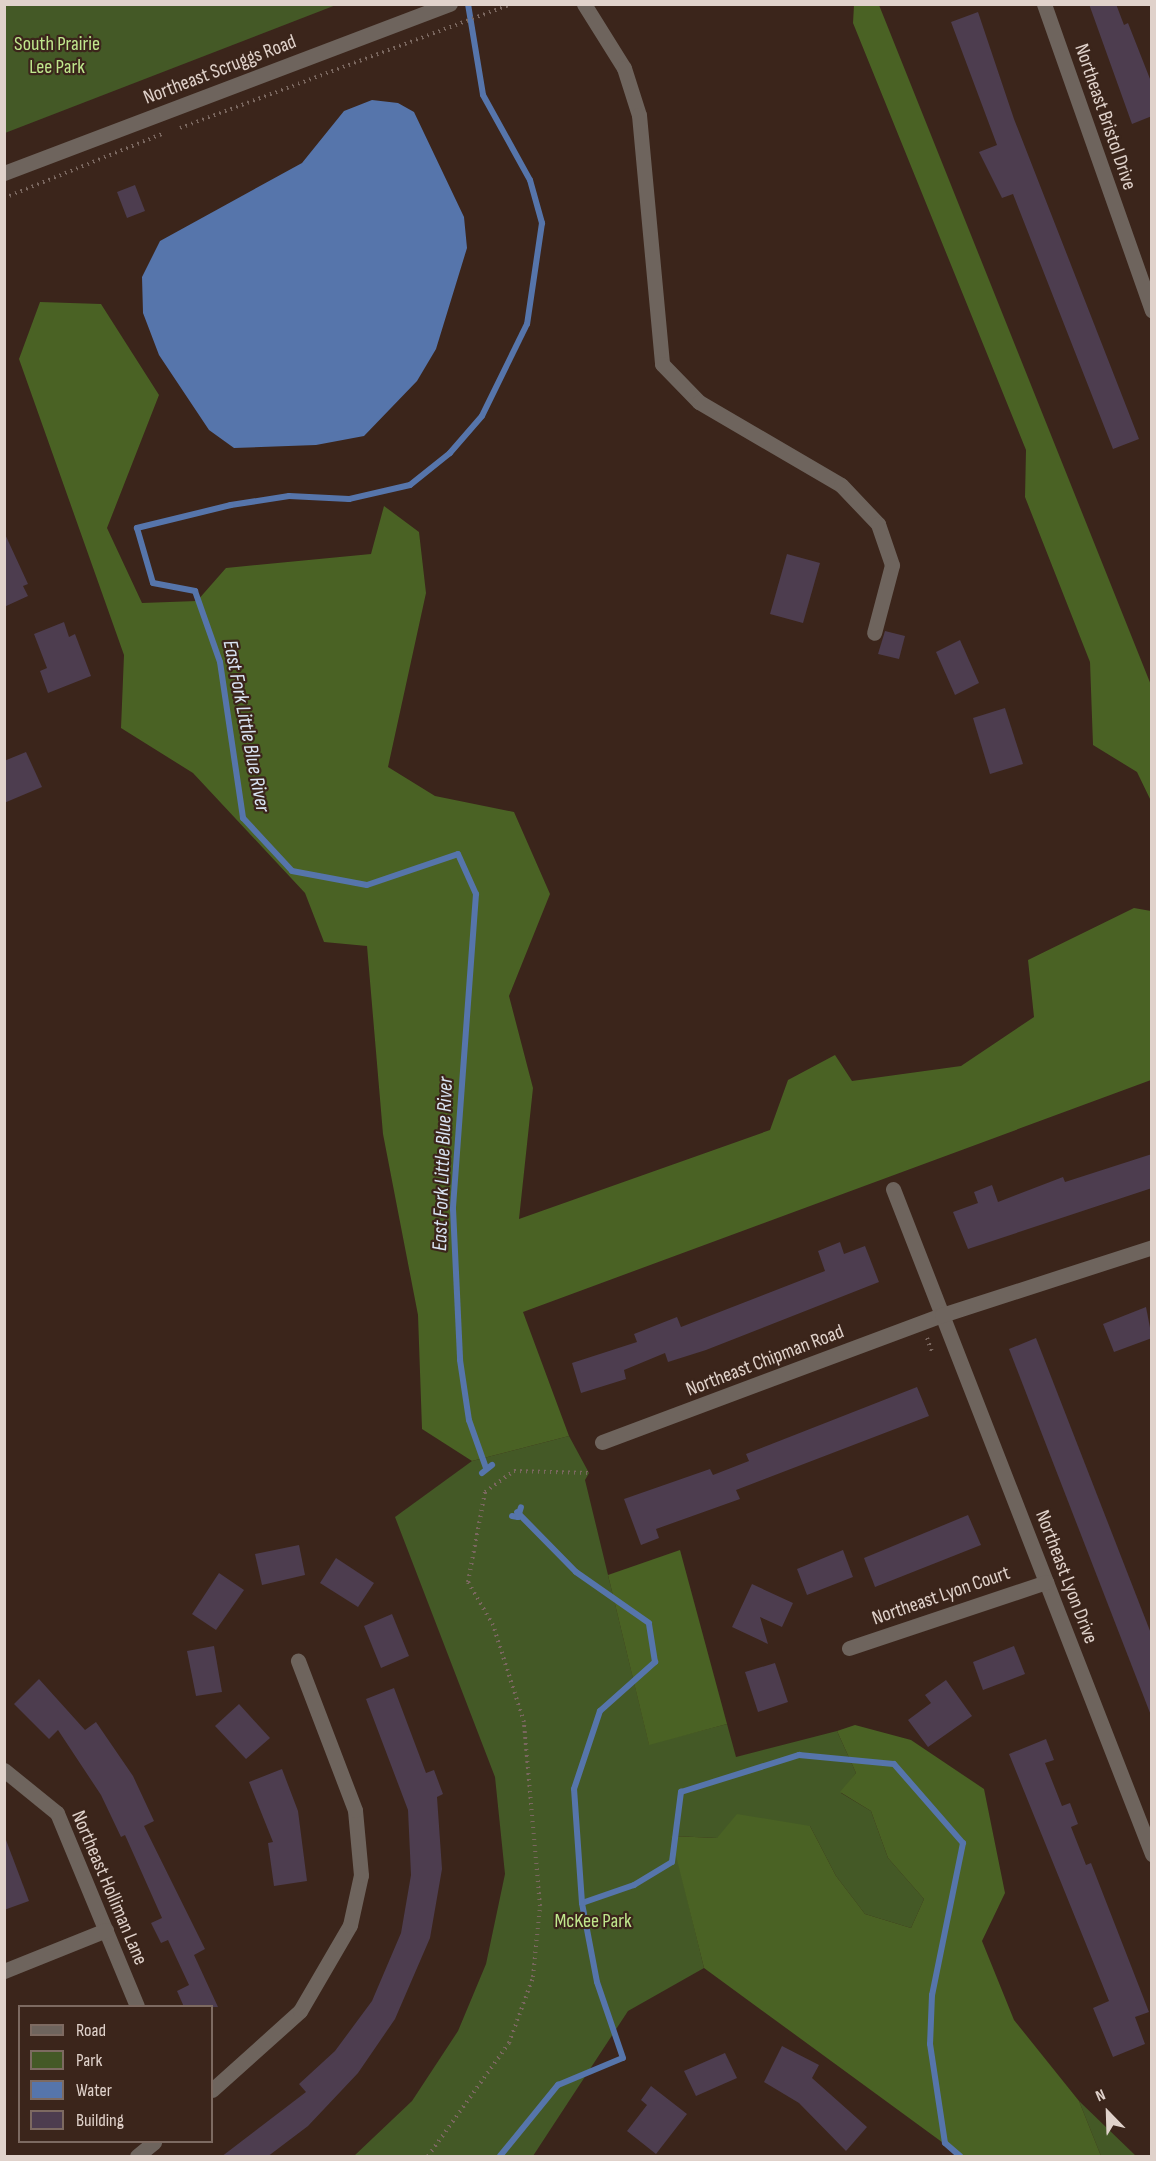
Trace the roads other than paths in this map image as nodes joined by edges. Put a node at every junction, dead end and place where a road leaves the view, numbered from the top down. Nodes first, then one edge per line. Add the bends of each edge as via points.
1 (450, 4) edge
2 (584, 4) edge
3 (1044, 4) edge
4 (4, 173) edge
5 (1152, 310) edge
6 (874, 633) dead end
7 (893, 1189) dead end
8 (1152, 1247) edge
9 (942, 1315) junction
10 (602, 1442) dead end
11 (1046, 1582) junction
12 (849, 1648) dead end
13 (298, 1661) dead end
14 (4, 1770) edge
15 (1152, 1854) edge
16 (106, 1930) junction
17 (4, 1971) edge
18 (136, 2005) edge
19 (213, 2089) edge
20 (153, 2143) edge
21 (137, 2157) edge

1 - 4 street, Northeast Scruggs Road
2 - 6 street via 624,68 639,115 662,364 699,402 841,485 872,517 888,542 892,565
3 - 5 street, Northeast Bristol Drive
7 - 9 street
8 - 9 street, Northeast Chipman Road
9 - 10 street, Northeast Chipman Road
9 - 11 street, Northeast Lyon Drive
11 - 12 street, Northeast Lyon Court
11 - 15 street, Northeast Lyon Drive
13 - 19 street via 355,1810 361,1875 350,1925 300,2011
14 - 16 street, Northeast Holliman Lane via 57,1813
16 - 17 street
16 - 18 street, Northeast Holliman Lane
20 - 21 street

